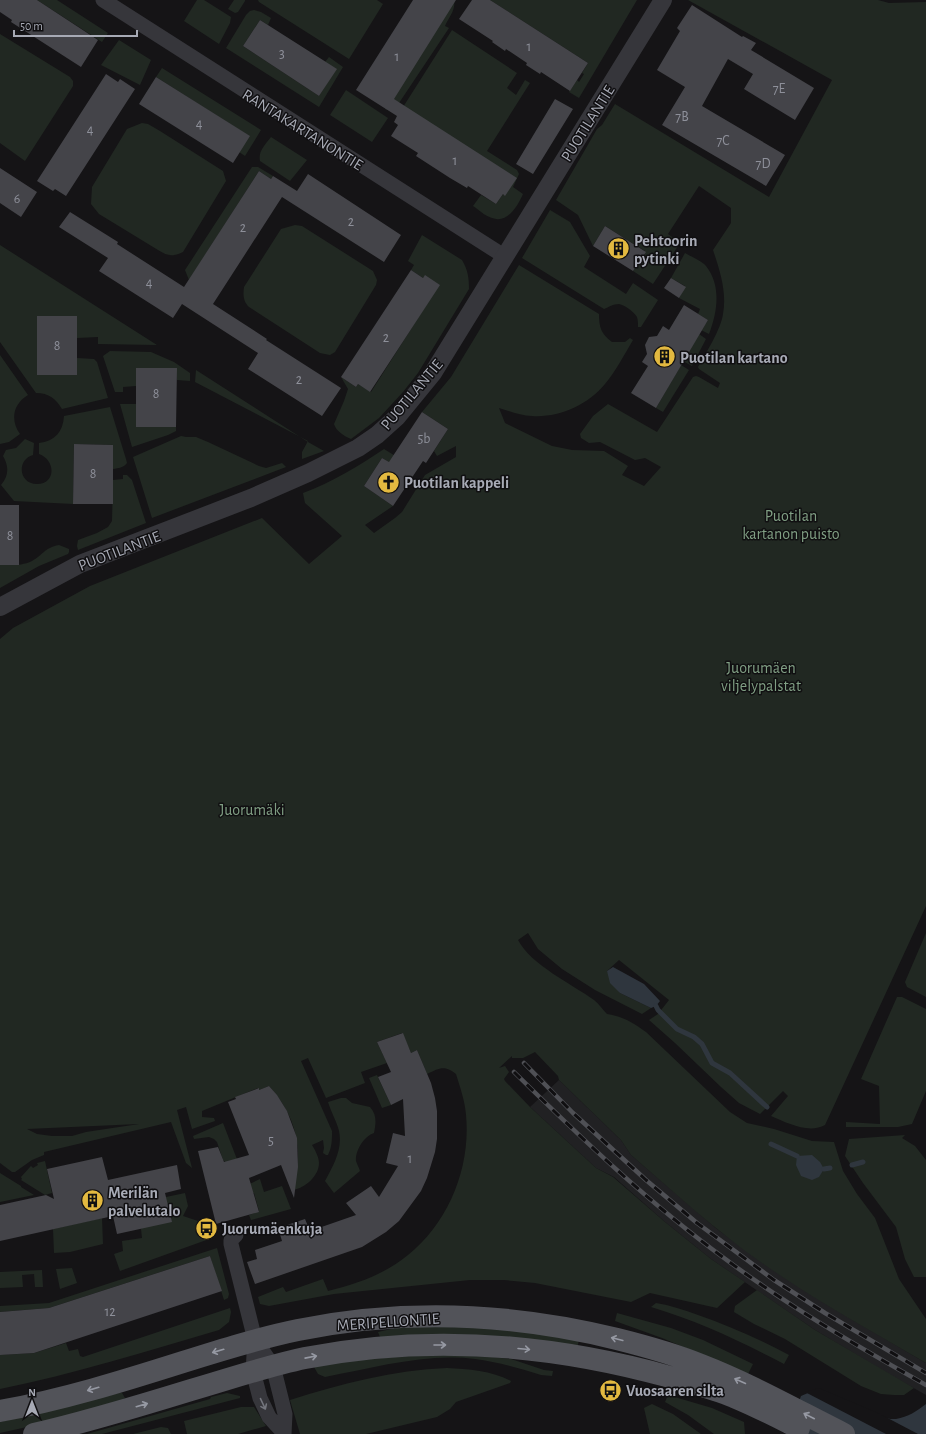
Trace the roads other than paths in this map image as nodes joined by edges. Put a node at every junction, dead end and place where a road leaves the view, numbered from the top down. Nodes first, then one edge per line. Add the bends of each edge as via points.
1 (103, 0) edge
2 (663, 0) edge
3 (504, 256) junction
4 (0, 607) edge
5 (233, 1240) dead end
6 (255, 1340) junction
7 (263, 1369) junction
8 (771, 1405) junction
9 (0, 1411) edge
10 (283, 1433) edge
11 (34, 1434) edge
12 (810, 1434) edge
13 (844, 1434) edge

1 - 3 street, RANTAKARTANONTIE
2 - 3 street, PUOTILANTIE
3 - 4 street, PUOTILANTIE via 433,373 397,417 377,435 358,448 302,476 80,564
5 - 6 street
6 - 7 street
8 -> 6 main road, MERIPELLONTIE via 742,1382 678,1356 594,1333 528,1322 479,1317 379,1318 297,1330
6 -> 9 main road, MERIPELLONTIE via 70,1396
7 -> 8 main road, MERIPELLONTIE via 342,1352 423,1344 478,1345 531,1349 590,1358
7 - 10 street via 285,1414
7 -> 10 street via 260,1398 269,1417
11 -> 7 main road, MERIPELLONTIE
8 - 12 main road
13 -> 8 main road

